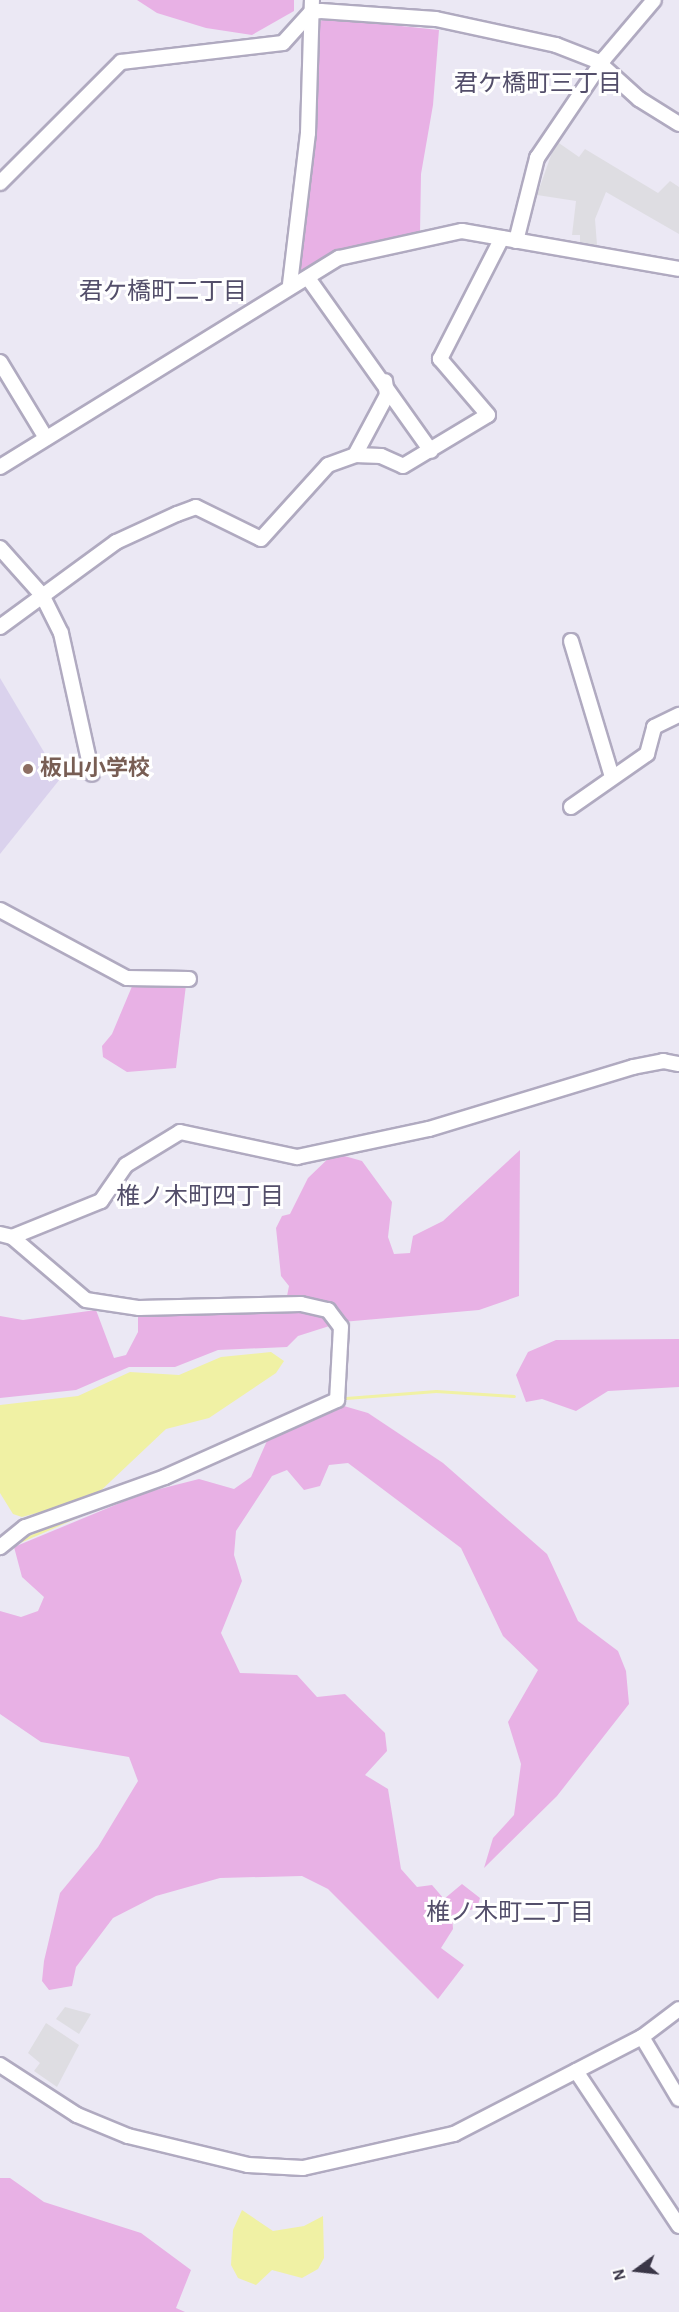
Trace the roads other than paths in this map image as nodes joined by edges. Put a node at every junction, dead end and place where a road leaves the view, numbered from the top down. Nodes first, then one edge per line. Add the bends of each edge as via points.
1 (654, 0) edge
2 (311, 6) edge
3 (601, 65) junction
4 (679, 124) edge
5 (0, 183) edge
6 (502, 238) junction
7 (516, 241) junction
8 (679, 268) edge
9 (308, 278) junction
10 (290, 284) junction
11 (0, 362) edge
12 (385, 379) junction
13 (46, 438) junction
14 (431, 451) junction
15 (355, 455) junction
16 (0, 467) edge
17 (0, 548) edge
18 (42, 595) junction
19 (0, 627) edge
20 (571, 641) dead end
21 (679, 715) edge
22 (92, 774) dead end
23 (612, 777) junction
24 (571, 807) dead end
25 (0, 910) edge
26 (189, 979) dead end
27 (679, 1064) edge
28 (6, 1236) edge
29 (0, 1547) edge
30 (679, 2009) edge
31 (642, 2037) junction
32 (0, 2065) edge
33 (576, 2071) junction
34 (679, 2099) edge
35 (679, 2226) edge

1 - 3 street
2 - 3 street via 473,25 556,45
2 - 5 street via 283,44 121,62
2 - 10 street via 308,133
3 - 4 street
3 - 7 street via 537,158
6 - 7 street
6 - 9 street via 462,231 339,258
6 - 14 street via 440,359 488,415
7 - 8 street
9 - 10 street
9 - 12 street
10 - 13 street via 204,344
11 - 13 street
12 - 14 street
12 - 15 street via 387,395
13 - 16 street
14 - 15 street via 403,465 381,456
15 - 18 street via 328,465 261,539 196,507 116,542
17 - 18 street
18 - 19 street
18 - 22 street via 62,633 77,686
20 - 23 street
21 - 23 street via 654,727 647,754
23 - 24 street
25 - 26 street via 127,978
27 - 28 street via 663,1060 633,1067 429,1129 297,1157 180,1132 126,1165 101,1201
28 - 29 street via 86,1300 139,1308 301,1304 328,1310 341,1327 337,1400 165,1477 25,1527
30 - 31 street
31 - 33 street
31 - 34 street
32 - 33 street via 77,2115 128,2136 248,2165 303,2168 454,2134
33 - 35 street

